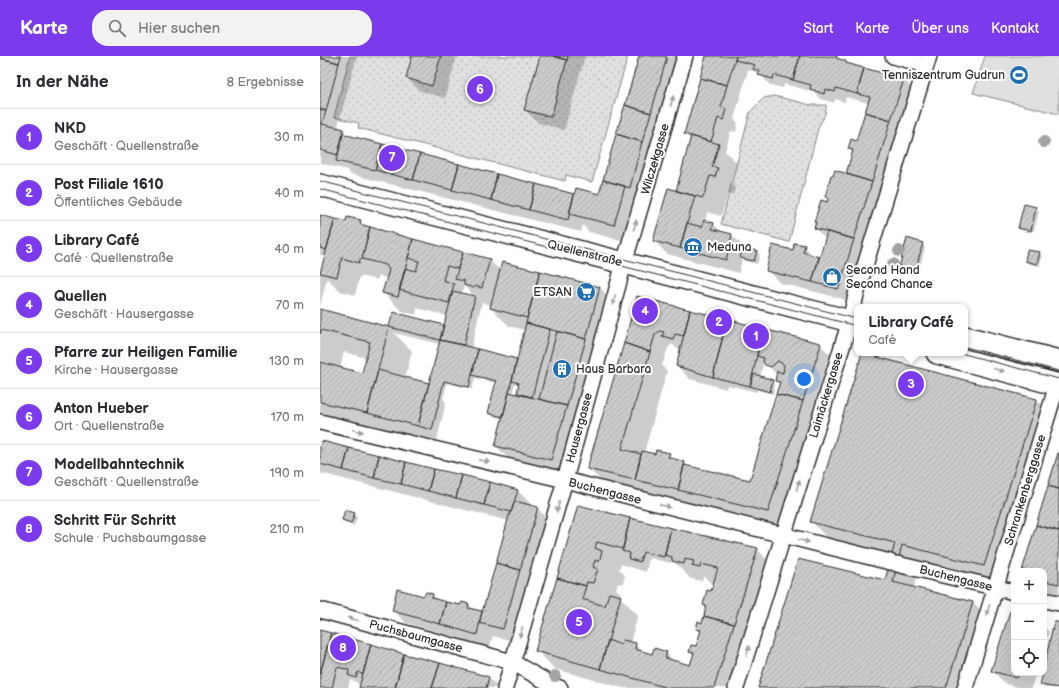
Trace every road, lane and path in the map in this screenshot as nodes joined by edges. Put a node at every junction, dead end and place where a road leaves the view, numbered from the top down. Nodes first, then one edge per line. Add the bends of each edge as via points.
1 (685, 56) edge
2 (893, 56) edge
3 (928, 61) edge
4 (320, 185) edge
5 (624, 263) junction
6 (856, 304) edge
7 (854, 322) edge
8 (854, 325) edge
9 (968, 338) edge
10 (948, 356) edge
11 (1059, 361) edge
12 (1058, 385) edge
13 (320, 422) edge
14 (565, 480) junction
15 (783, 536) junction
16 (995, 588) junction
17 (1011, 591) edge
18 (1047, 601) edge
19 (1059, 603) edge
20 (320, 610) edge
21 (512, 662) junction
22 (505, 688) edge
23 (560, 688) edge
24 (736, 688) edge
25 (965, 688) edge

5 -> 1 street, Wilczekgasse
2 - 3 street
3 - 6 street, Laimäckergasse via 856,295
4 - 5 street, Quellenstraße
5 - 7 street, Quellenstraße
5 -> 14 street, Hausergasse
15 -> 8 street, Laimäckergasse
9 - 11 street
10 -> 12 street
12 - 16 street, Schrankenberggasse
13 -> 14 street, Buchengasse
14 -> 15 street, Buchengasse
14 -> 21 street, Hausergasse
15 -> 16 street, Buchengasse
24 -> 15 street, Laimäckergasse
16 - 17 street, Buchengasse
16 -> 25 street, Schrankenberggasse
18 - 19 street
21 -> 20 street, Puchsbaumgasse
21 - 22 street, Hausergasse
21 - 23 street, Puchsbaumgasse

